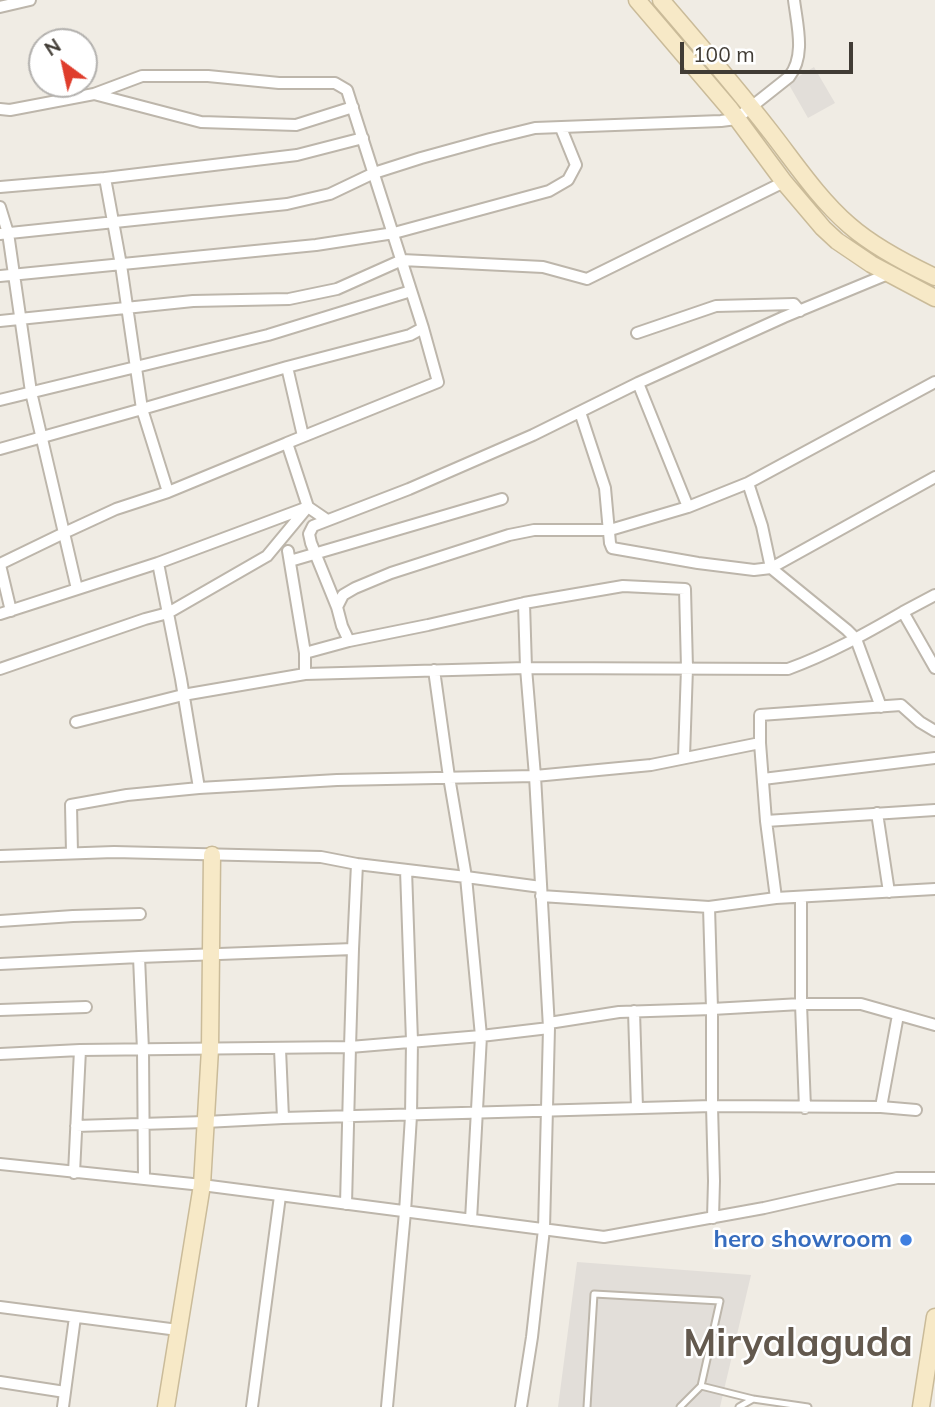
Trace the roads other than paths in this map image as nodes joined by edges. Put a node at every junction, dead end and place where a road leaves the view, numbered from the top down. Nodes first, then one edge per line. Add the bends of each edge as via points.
1 (30, 0) edge
2 (637, 0) edge
3 (661, 0) edge
4 (794, 0) edge
5 (0, 7) edge
6 (98, 92) edge
7 (98, 95) edge
8 (73, 98) edge
9 (353, 107) junction
10 (751, 107) junction
11 (0, 109) edge
12 (736, 118) junction
13 (561, 128) junction
14 (363, 138) junction
15 (374, 173) junction
16 (105, 178) junction
17 (784, 182) junction
18 (0, 187) edge
19 (0, 207) edge
20 (113, 222) junction
21 (4, 233) edge
22 (394, 233) junction
23 (402, 260) junction
24 (121, 265) junction
25 (888, 274) junction
26 (15, 275) junction
27 (0, 276) edge
28 (935, 277) edge
29 (411, 291) junction
30 (935, 298) edge
31 (126, 308) junction
32 (800, 311) junction
33 (20, 319) junction
34 (0, 321) edge
35 (423, 327) junction
36 (637, 333) dead end
37 (135, 367) junction
38 (287, 367) junction
39 (935, 382) edge
40 (638, 383) junction
41 (31, 392) junction
42 (0, 400) edge
43 (142, 409) junction
44 (580, 412) junction
45 (303, 436) junction
46 (41, 437) junction
47 (287, 443) junction
48 (0, 449) edge
49 (935, 477) edge
50 (748, 483) junction
51 (168, 492) junction
52 (502, 499) dead end
53 (308, 507) junction
54 (688, 507) junction
55 (327, 520) junction
56 (610, 530) junction
57 (64, 533) junction
58 (316, 553) junction
59 (158, 563) junction
60 (0, 565) edge
61 (771, 568) junction
62 (77, 589) junction
63 (935, 595) edge
64 (524, 603) junction
65 (337, 607) junction
66 (167, 610) junction
67 (6, 612) edge
68 (903, 612) junction
69 (856, 639) junction
70 (349, 641) junction
71 (305, 653) junction
72 (526, 668) junction
73 (687, 668) junction
74 (935, 668) edge
75 (0, 669) edge
76 (434, 670) junction
77 (305, 674) junction
78 (183, 695) junction
79 (881, 707) junction
80 (76, 722) dead end
81 (935, 731) edge
82 (760, 743) junction
83 (684, 757) junction
84 (935, 758) edge
85 (535, 776) junction
86 (449, 777) junction
87 (763, 779) junction
88 (199, 788) junction
89 (935, 810) edge
90 (877, 813) junction
91 (766, 821) junction
92 (72, 853) junction
93 (212, 855) junction
94 (0, 856) edge
95 (357, 864) junction
96 (406, 870) junction
97 (466, 877) junction
98 (935, 889) edge
99 (541, 892) junction
100 (889, 892) junction
101 (801, 897) junction
102 (776, 898) junction
103 (709, 907) junction
104 (139, 914) dead end
105 (0, 921) edge
106 (353, 949) junction
107 (210, 955) junction
108 (139, 957) junction
109 (0, 964) edge
110 (801, 1004) junction
111 (86, 1007) dead end
112 (712, 1009) junction
113 (0, 1010) edge
114 (634, 1011) junction
115 (898, 1015) junction
116 (549, 1025) junction
117 (935, 1025) edge
118 (481, 1036) junction
119 (412, 1041) junction
120 (350, 1047) junction
121 (210, 1049) junction
122 (280, 1049) junction
123 (80, 1050) junction
124 (143, 1050) junction
125 (0, 1055) edge
126 (712, 1106) junction
127 (881, 1107) junction
128 (637, 1108) junction
129 (805, 1108) junction
130 (916, 1110) dead end
131 (547, 1111) junction
132 (477, 1113) junction
133 (411, 1116) junction
134 (348, 1117) junction
135 (283, 1118) junction
136 (205, 1122) junction
137 (143, 1124) junction
138 (76, 1126) junction
139 (0, 1164) edge
140 (74, 1173) junction
141 (935, 1178) edge
142 (144, 1179) junction
143 (202, 1185) junction
144 (280, 1196) junction
145 (346, 1204) junction
146 (405, 1212) junction
147 (713, 1218) junction
148 (471, 1220) junction
149 (544, 1229) junction
150 (0, 1307) edge
151 (75, 1317) junction
152 (935, 1317) edge
153 (178, 1331) junction
154 (932, 1348) edge
155 (0, 1382) edge
156 (701, 1386) junction
157 (65, 1392) junction
158 (753, 1399) junction
159 (63, 1407) edge
160 (166, 1407) edge
161 (251, 1407) edge
162 (387, 1407) edge
163 (521, 1407) edge
164 (587, 1407) edge
165 (680, 1407) edge
166 (739, 1407) edge
167 (808, 1407) edge
168 (921, 1407) edge

1 - 5 street
2 - 12 main road
3 - 10 main road
4 - 10 street via 799,59 795,69
6 - 9 street via 142,76 335,83 347,90
7 - 9 street via 201,122 296,125
8 - 11 street
9 - 14 street
10 - 12 street
10 - 28 main road via 850,226
12 - 13 street
12 - 17 main road
13 - 15 street via 535,128 489,139
13 - 22 street via 576,165 568,180 549,191
14 - 15 street
14 - 16 street via 297,155
15 - 20 street via 330,194 287,204
15 - 22 street
16 - 18 street
16 - 20 street
17 - 23 street via 587,279 543,267
17 - 25 main road via 837,241
19 - 21 street
20 - 21 street
20 - 24 street
21 - 26 street
22 - 23 street
22 - 24 street
23 - 29 street
23 - 31 street via 337,289 289,299
24 - 26 street
24 - 31 street
25 - 30 main road
25 - 32 street
26 - 27 street
26 - 33 street
29 - 35 street
29 - 37 street via 268,335
31 - 33 street
31 - 37 street
32 - 36 street via 794,304 716,306
32 - 40 street
33 - 34 street
33 - 41 street
35 - 38 street via 410,335
35 - 45 street via 438,382
37 - 41 street
37 - 43 street
38 - 43 street
38 - 45 street
39 - 50 street
40 - 44 street
40 - 54 street
41 - 42 street
41 - 46 street
43 - 46 street
43 - 51 street
44 - 55 street via 409,489
44 - 56 street via 605,488
45 - 47 street
46 - 48 street
46 - 57 street
47 - 51 street
47 - 53 street
49 - 61 street
50 - 54 street
50 - 61 street
51 - 57 street
52 - 58 street
53 - 55 street
53 - 59 street
53 - 66 street via 267,556
54 - 56 street
55 - 58 street via 313,526 309,534
56 - 61 street via 612,548 698,563
56 - 65 street via 534,530 509,535 355,587 343,595
57 - 60 street
57 - 62 street
58 - 65 street
58 - 71 street via 289,556
59 - 62 street
59 - 66 street
60 - 67 street
61 - 69 street
62 - 67 street
63 - 68 street
64 - 70 street
64 - 72 street
64 - 73 street via 623,586 685,589
65 - 70 street
66 - 75 street
66 - 78 street
68 - 69 street
68 - 74 street
69 - 73 street via 788,669
69 - 79 street
70 - 71 street
71 - 77 street
72 - 73 street
72 - 76 street
72 - 85 street
73 - 83 street
76 - 77 street
76 - 86 street
77 - 78 street
78 - 80 street
78 - 88 street
79 - 81 street via 901,705
79 - 82 street via 760,715
82 - 83 street
82 - 87 street
83 - 85 street via 650,765
84 - 87 street
85 - 86 street
85 - 99 street
86 - 88 street
86 - 97 street
87 - 91 street
88 - 92 street via 71,805
89 - 90 street
90 - 91 street
90 - 100 street
91 - 102 street
92 - 93 street
92 - 94 street
93 - 95 street via 321,857
93 - 107 main road
95 - 96 street
95 - 106 street
96 - 97 street
96 - 119 street
97 - 99 street
97 - 118 street
98 - 100 street
99 - 103 street
99 - 116 street
100 - 101 street
101 - 102 street
101 - 110 street
102 - 103 street
103 - 112 street
104 - 105 street
106 - 107 street
106 - 120 street
107 - 108 street
107 - 121 main road
108 - 109 street
108 - 124 street
110 - 112 street
110 - 115 street via 861,1004
110 - 129 street
111 - 113 street
112 - 114 street
112 - 126 street
114 - 116 street
114 - 128 street
115 - 117 street
115 - 127 street
116 - 118 street
116 - 131 street
118 - 119 street
118 - 132 street
119 - 120 street
119 - 133 street
120 - 122 street
120 - 134 street
121 - 122 street
121 - 124 street
121 - 136 main road
122 - 135 street
123 - 124 street
123 - 125 street
123 - 138 street
124 - 137 street
126 - 128 street
126 - 129 street
126 - 147 street
127 - 129 street
127 - 130 street
128 - 131 street
131 - 132 street
131 - 149 street
132 - 133 street
132 - 148 street
133 - 134 street
133 - 146 street
134 - 135 street
134 - 145 street
135 - 136 street
136 - 137 street
136 - 143 main road
137 - 138 street
137 - 142 street
138 - 140 street
139 - 140 street
140 - 142 street
141 - 147 street via 897,1178
142 - 143 street
143 - 144 street
143 - 153 main road
144 - 145 street
144 - 161 street
145 - 146 street
146 - 148 street
146 - 162 street
147 - 149 street via 604,1237
148 - 149 street
149 - 163 street
150 - 151 street
151 - 153 street
151 - 157 street
152 - 154 main road
153 - 160 main road
154 - 168 main road
155 - 157 street
156 - 158 lane
156 - 164 lane via 720,1301 594,1294
156 - 165 lane
157 - 159 street
158 - 166 lane
158 - 167 lane

